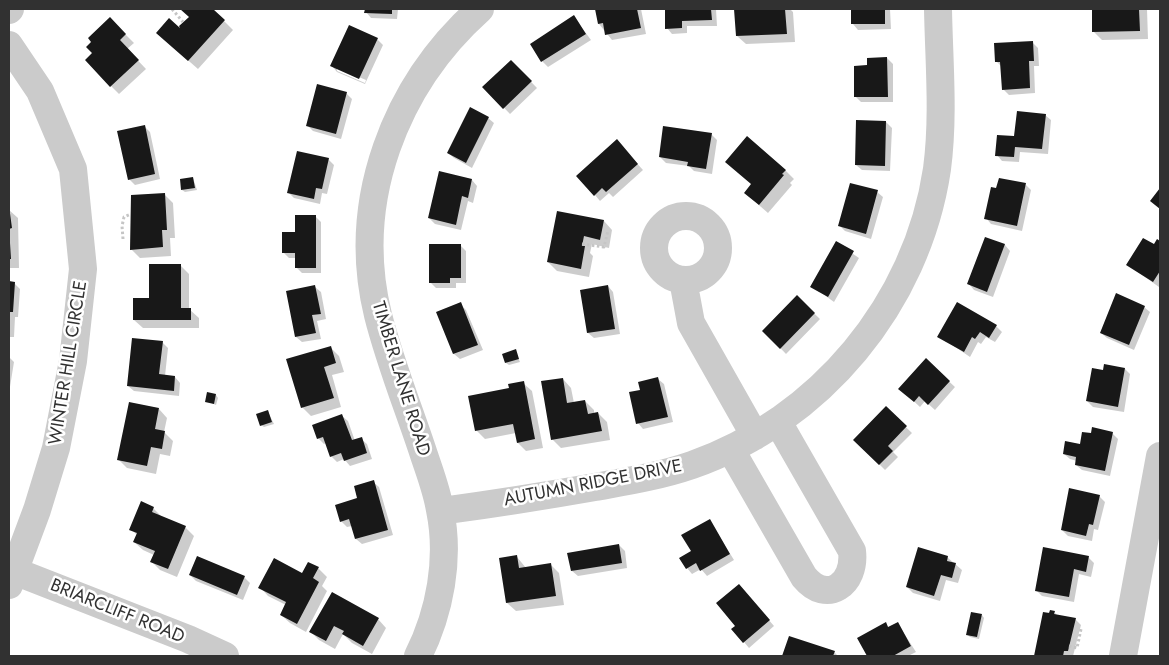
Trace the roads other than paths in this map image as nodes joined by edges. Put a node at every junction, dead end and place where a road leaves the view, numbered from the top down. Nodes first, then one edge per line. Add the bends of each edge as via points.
1 (480, 9) edge
2 (938, 9) edge
3 (9, 45) edge
4 (683, 280) dead end
5 (778, 422) junction
6 (755, 436) junction
7 (731, 450) junction
8 (1160, 456) edge
9 (1157, 488) edge
10 (441, 511) junction
11 (11, 575) edge
12 (225, 656) edge
13 (418, 656) edge
14 (1123, 656) edge

1 - 10 street, TIMBER LANE ROAD via 445,43 403,107 380,167 370,229 378,315
2 - 5 street, AUTUMN RIDGE DRIVE via 940,138 934,184 922,231 896,290 864,341 820,388
3 - 11 street, WINTER HILL CIRCLE via 40,91 72,169 83,269 72,361 56,448 37,510
4 - 6 street via 691,323
5 - 6 street, AUTUMN RIDGE DRIVE
5 - 7 street via 852,551 851,573 837,588 818,588 804,578
6 - 7 street, AUTUMN RIDGE DRIVE
7 - 10 street, AUTUMN RIDGE DRIVE via 641,479
8 - 9 street
9 - 14 street
10 - 13 street, TIMBER LANE ROAD via 442,582 434,621
11 - 12 street, BRIARCLIFF ROAD via 188,639

